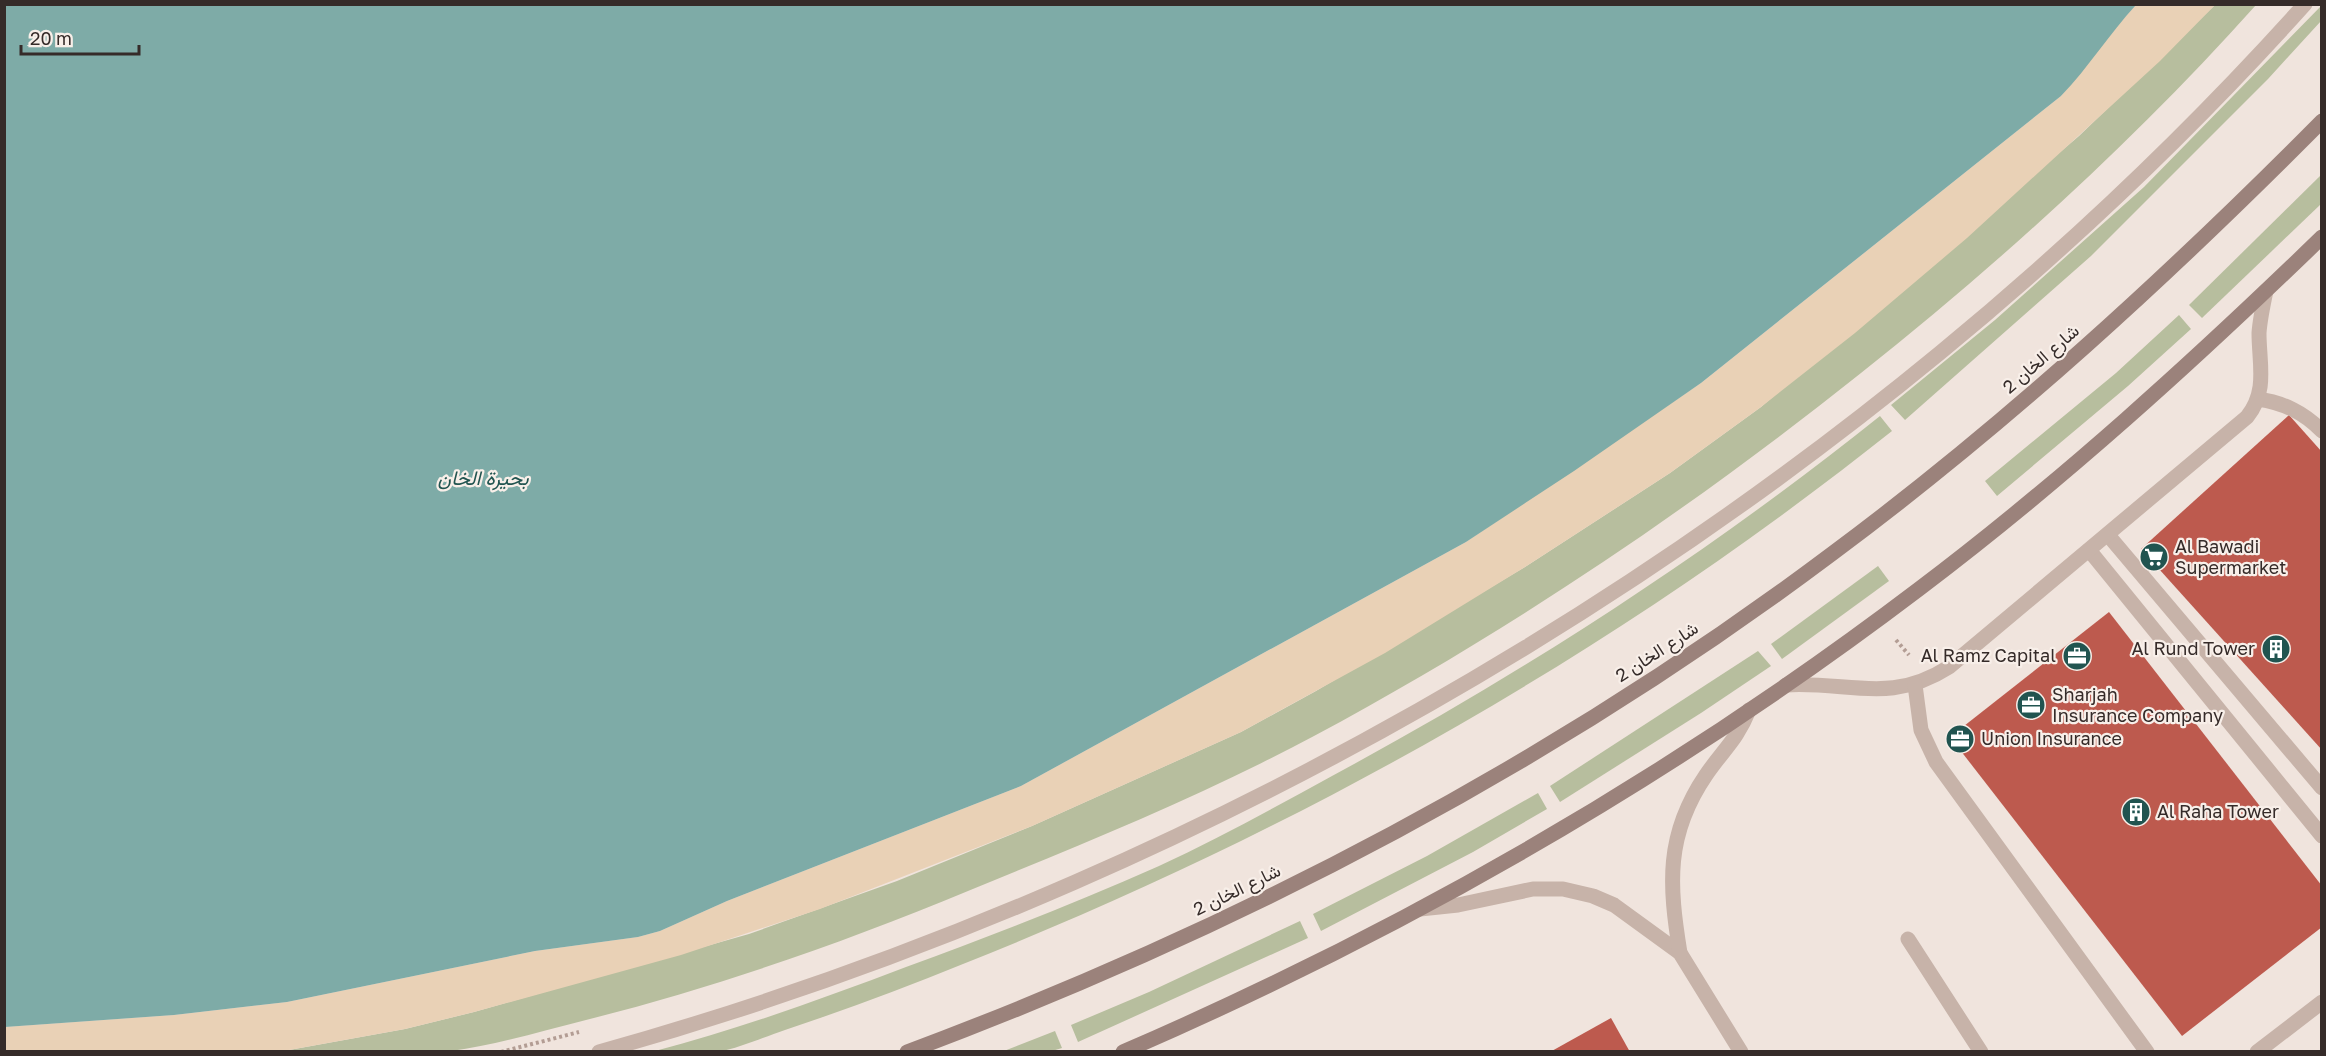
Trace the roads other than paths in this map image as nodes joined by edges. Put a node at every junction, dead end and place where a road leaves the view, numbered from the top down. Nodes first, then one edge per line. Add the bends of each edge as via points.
1 (2305, 4) edge
2 (2322, 122) edge
3 (2322, 237) edge
4 (2266, 291) junction
5 (2258, 399) junction
6 (2322, 431) edge
7 (2108, 535) junction
8 (2089, 550) junction
9 (1923, 682) junction
10 (1786, 686) junction
11 (1749, 710) junction
12 (2322, 788) edge
13 (2322, 836) edge
14 (1417, 909) junction
15 (1908, 939) dead end
16 (1680, 953) junction
17 (2322, 1002) edge
18 (599, 1052) edge
19 (907, 1052) edge
20 (1122, 1052) edge
21 (1741, 1052) edge
22 (1981, 1052) edge
23 (2147, 1052) edge
24 (2257, 1052) edge

1 - 18 street via 2145,171 1880,402 1790,472 1578,615 1431,702 1267,790 1005,912 868,966
2 - 19 main road, شارع الخان 2 via 2146,293 2039,388 1833,554 1720,634 1574,728 1364,848 1114,969
3 - 4 main road
4 - 5 street via 2259,329 2262,379
4 - 10 main road via 2124,423 2010,518
5 - 6 street via 2286,405
5 - 7 street via 2238,425
7 - 8 street
7 - 12 street
8 - 9 street via 1949,667
8 - 13 street
9 - 10 street via 1876,691 1810,684
9 - 23 street via 1921,730 1936,762
10 - 11 main road
11 - 14 main road via 1519,854
11 - 16 street via 1731,745 1695,792 1677,833 1671,877
14 - 16 street via 1458,905 1533,889 1563,889 1614,904
14 - 20 main road via 1258,990
15 - 22 street
16 - 21 street
17 - 24 street

